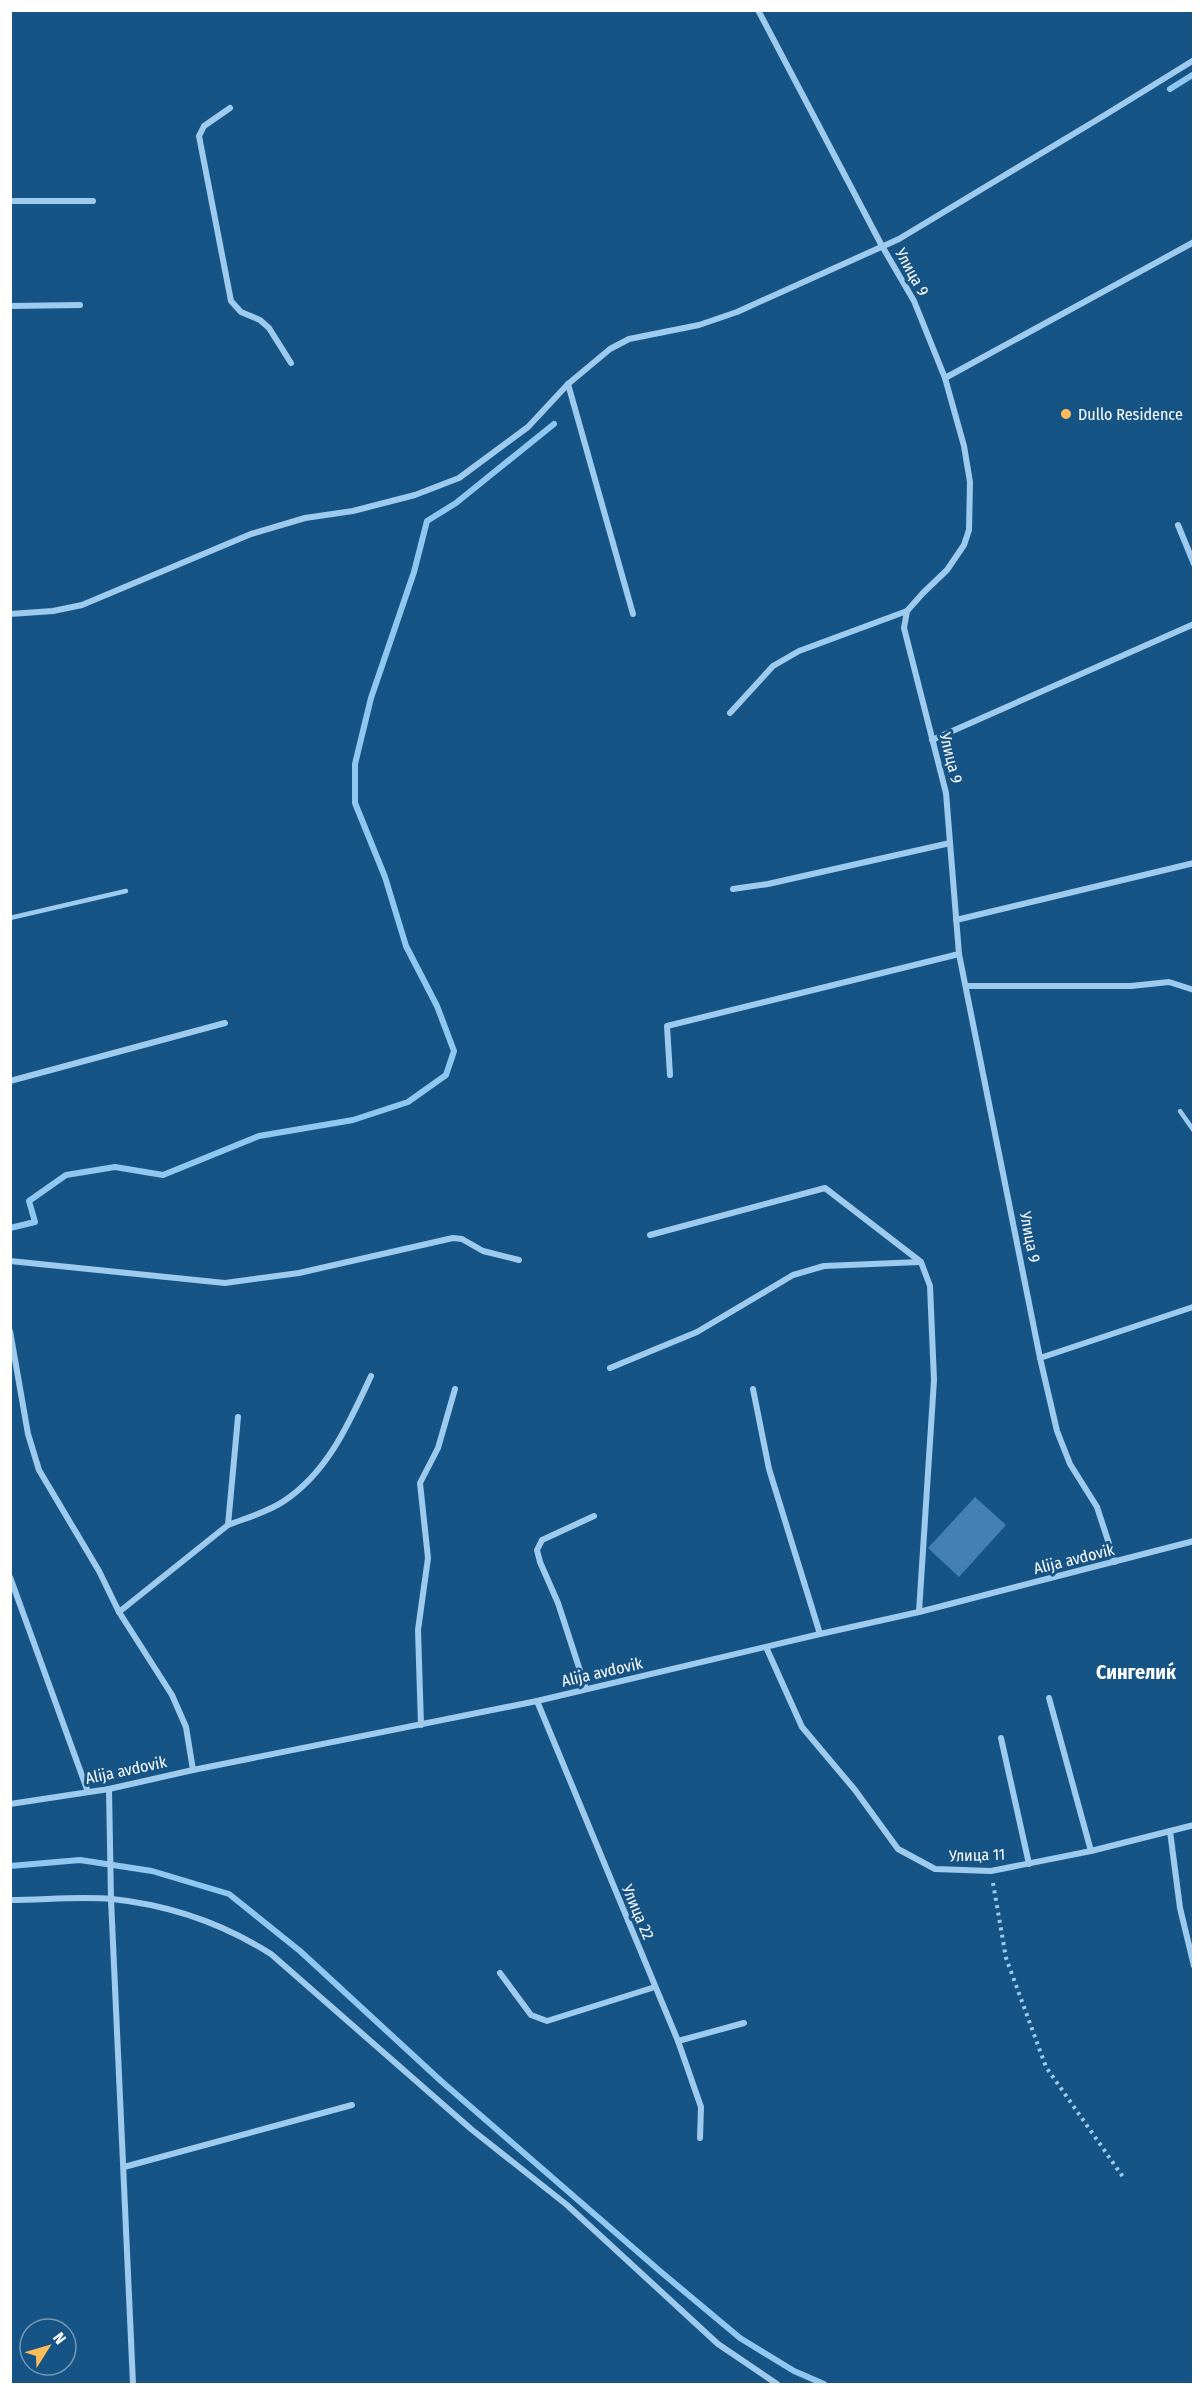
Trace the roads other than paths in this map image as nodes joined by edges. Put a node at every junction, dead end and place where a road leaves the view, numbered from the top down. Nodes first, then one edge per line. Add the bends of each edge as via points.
1 (758, 10) edge
2 (1194, 60) edge
3 (231, 108) dead end
4 (10, 201) edge
5 (93, 201) dead end
6 (1194, 242) edge
7 (882, 246) junction
8 (81, 305) dead end
9 (10, 306) edge
10 (291, 363) dead end
11 (945, 378) junction
12 (568, 384) junction
13 (1178, 525) dead end
14 (1194, 564) edge
15 (908, 611) junction
16 (10, 614) edge
17 (633, 614) dead end
18 (1194, 624) edge
19 (730, 713) dead end
20 (933, 740) junction
21 (950, 843) junction
22 (1194, 862) edge
23 (733, 889) dead end
24 (126, 891) dead end
25 (10, 918) edge
26 (956, 920) junction
27 (959, 954) junction
28 (966, 986) junction
29 (1194, 990) edge
30 (225, 1023) dead end
31 (670, 1075) dead end
32 (10, 1081) edge
33 (1180, 1111) dead end
34 (1194, 1131) edge
35 (650, 1235) dead end
36 (519, 1260) dead end
37 (10, 1261) edge
38 (921, 1262) junction
39 (1193, 1307) edge
40 (10, 1331) edge
41 (1040, 1358) junction
42 (610, 1368) dead end
43 (371, 1376) dead end
44 (455, 1389) dead end
45 (753, 1389) dead end
46 (238, 1417) dead end
47 (594, 1516) dead end
48 (228, 1525) junction
49 (1194, 1541) edge
50 (1115, 1562) junction
51 (10, 1577) edge
52 (119, 1612) junction
53 (919, 1612) junction
54 (820, 1634) junction
55 (765, 1647) junction
56 (586, 1689) junction
57 (1049, 1698) dead end
58 (537, 1701) junction
59 (421, 1725) junction
60 (1001, 1738) dead end
61 (193, 1770) junction
62 (109, 1789) junction
63 (88, 1792) junction
64 (10, 1804) edge
65 (1194, 1825) edge
66 (1170, 1831) junction
67 (1090, 1851) junction
68 (1029, 1864) junction
69 (111, 1899) junction
70 (10, 1900) edge
71 (1194, 1966) edge
72 (500, 1973) dead end
73 (656, 1987) junction
74 (744, 2023) dead end
75 (678, 2041) junction
76 (351, 2105) dead end
77 (700, 2138) dead end
78 (124, 2167) junction
79 (133, 2385) edge
80 (777, 2385) edge

1 - 7 street, Улица 9
2 - 7 street
3 - 10 street via 204,126 199,136 231,301 241,312 269,327
4 - 5 street
6 - 11 street
7 - 11 street, Улица 9 via 914,301
7 - 12 street via 737,312 699,325 629,339 610,349
8 - 9 street
11 - 15 street, Улица 9 via 970,482 969,530 947,570
12 - 16 street via 528,427 459,478 415,495 251,534 82,605
12 - 17 street
13 - 14 street
15 - 19 street via 800,651 772,666
15 - 20 street, Улица 9 via 904,628
18 - 20 street
20 - 21 street, Улица 9 via 946,793
21 - 23 street
21 - 26 street, Улица 9
22 - 26 street
24 - 25 lane
26 - 27 street, Улица 9
27 - 28 street, Улица 9
27 - 31 street via 667,1026
28 - 29 street via 1131,986 1169,982
28 - 41 street, Улица 9
30 - 32 street
33 - 34 lane
35 - 38 street via 825,1188
36 - 37 street via 453,1238 299,1274 225,1282
38 - 42 street via 824,1266 793,1275 697,1332
38 - 53 street via 930,1286 934,1380
39 - 41 street
40 - 52 street via 28,1434 39,1470
41 - 50 street, Улица 9 via 1057,1431 1070,1464 1097,1507
43 - 48 street via 340,1442 307,1482 283,1502
44 - 59 street via 438,1448 420,1483 428,1558 418,1630
45 - 54 street via 769,1469
46 - 48 street
47 - 56 street via 542,1539 537,1550
48 - 52 street
49 - 50 street, Alija avdovik
50 - 53 street, Alija avdovik
51 - 63 street
52 - 61 street via 180,1712
53 - 54 street, Alija avdovik
54 - 55 street, Alija avdovik
55 - 56 street, Alija avdovik
55 - 68 street, Улица 11 via 802,1727 898,1849 935,1869 991,1871
56 - 58 street, Alija avdovik
57 - 67 street
58 - 59 street, Alija avdovik
58 - 73 street, Улица 22
59 - 61 street, Alija avdovik
60 - 68 street
61 - 62 street, Alija avdovik
62 - 63 street, Alija avdovik
62 - 69 street
63 - 64 street, Alija avdovik
65 - 66 street, Улица 11
66 - 67 street, Улица 11
66 - 71 street via 1180,1908
67 - 68 street, Улица 11
69 - 70 street
69 - 78 street
69 - 80 street via 196,1917 238,1933 271,1954 471,2129 567,2205 718,2344
72 - 73 street via 531,2015 547,2021
73 - 75 street, Улица 22
74 - 75 street
75 - 77 street, Улица 22 via 701,2107
76 - 78 street
78 - 79 street

